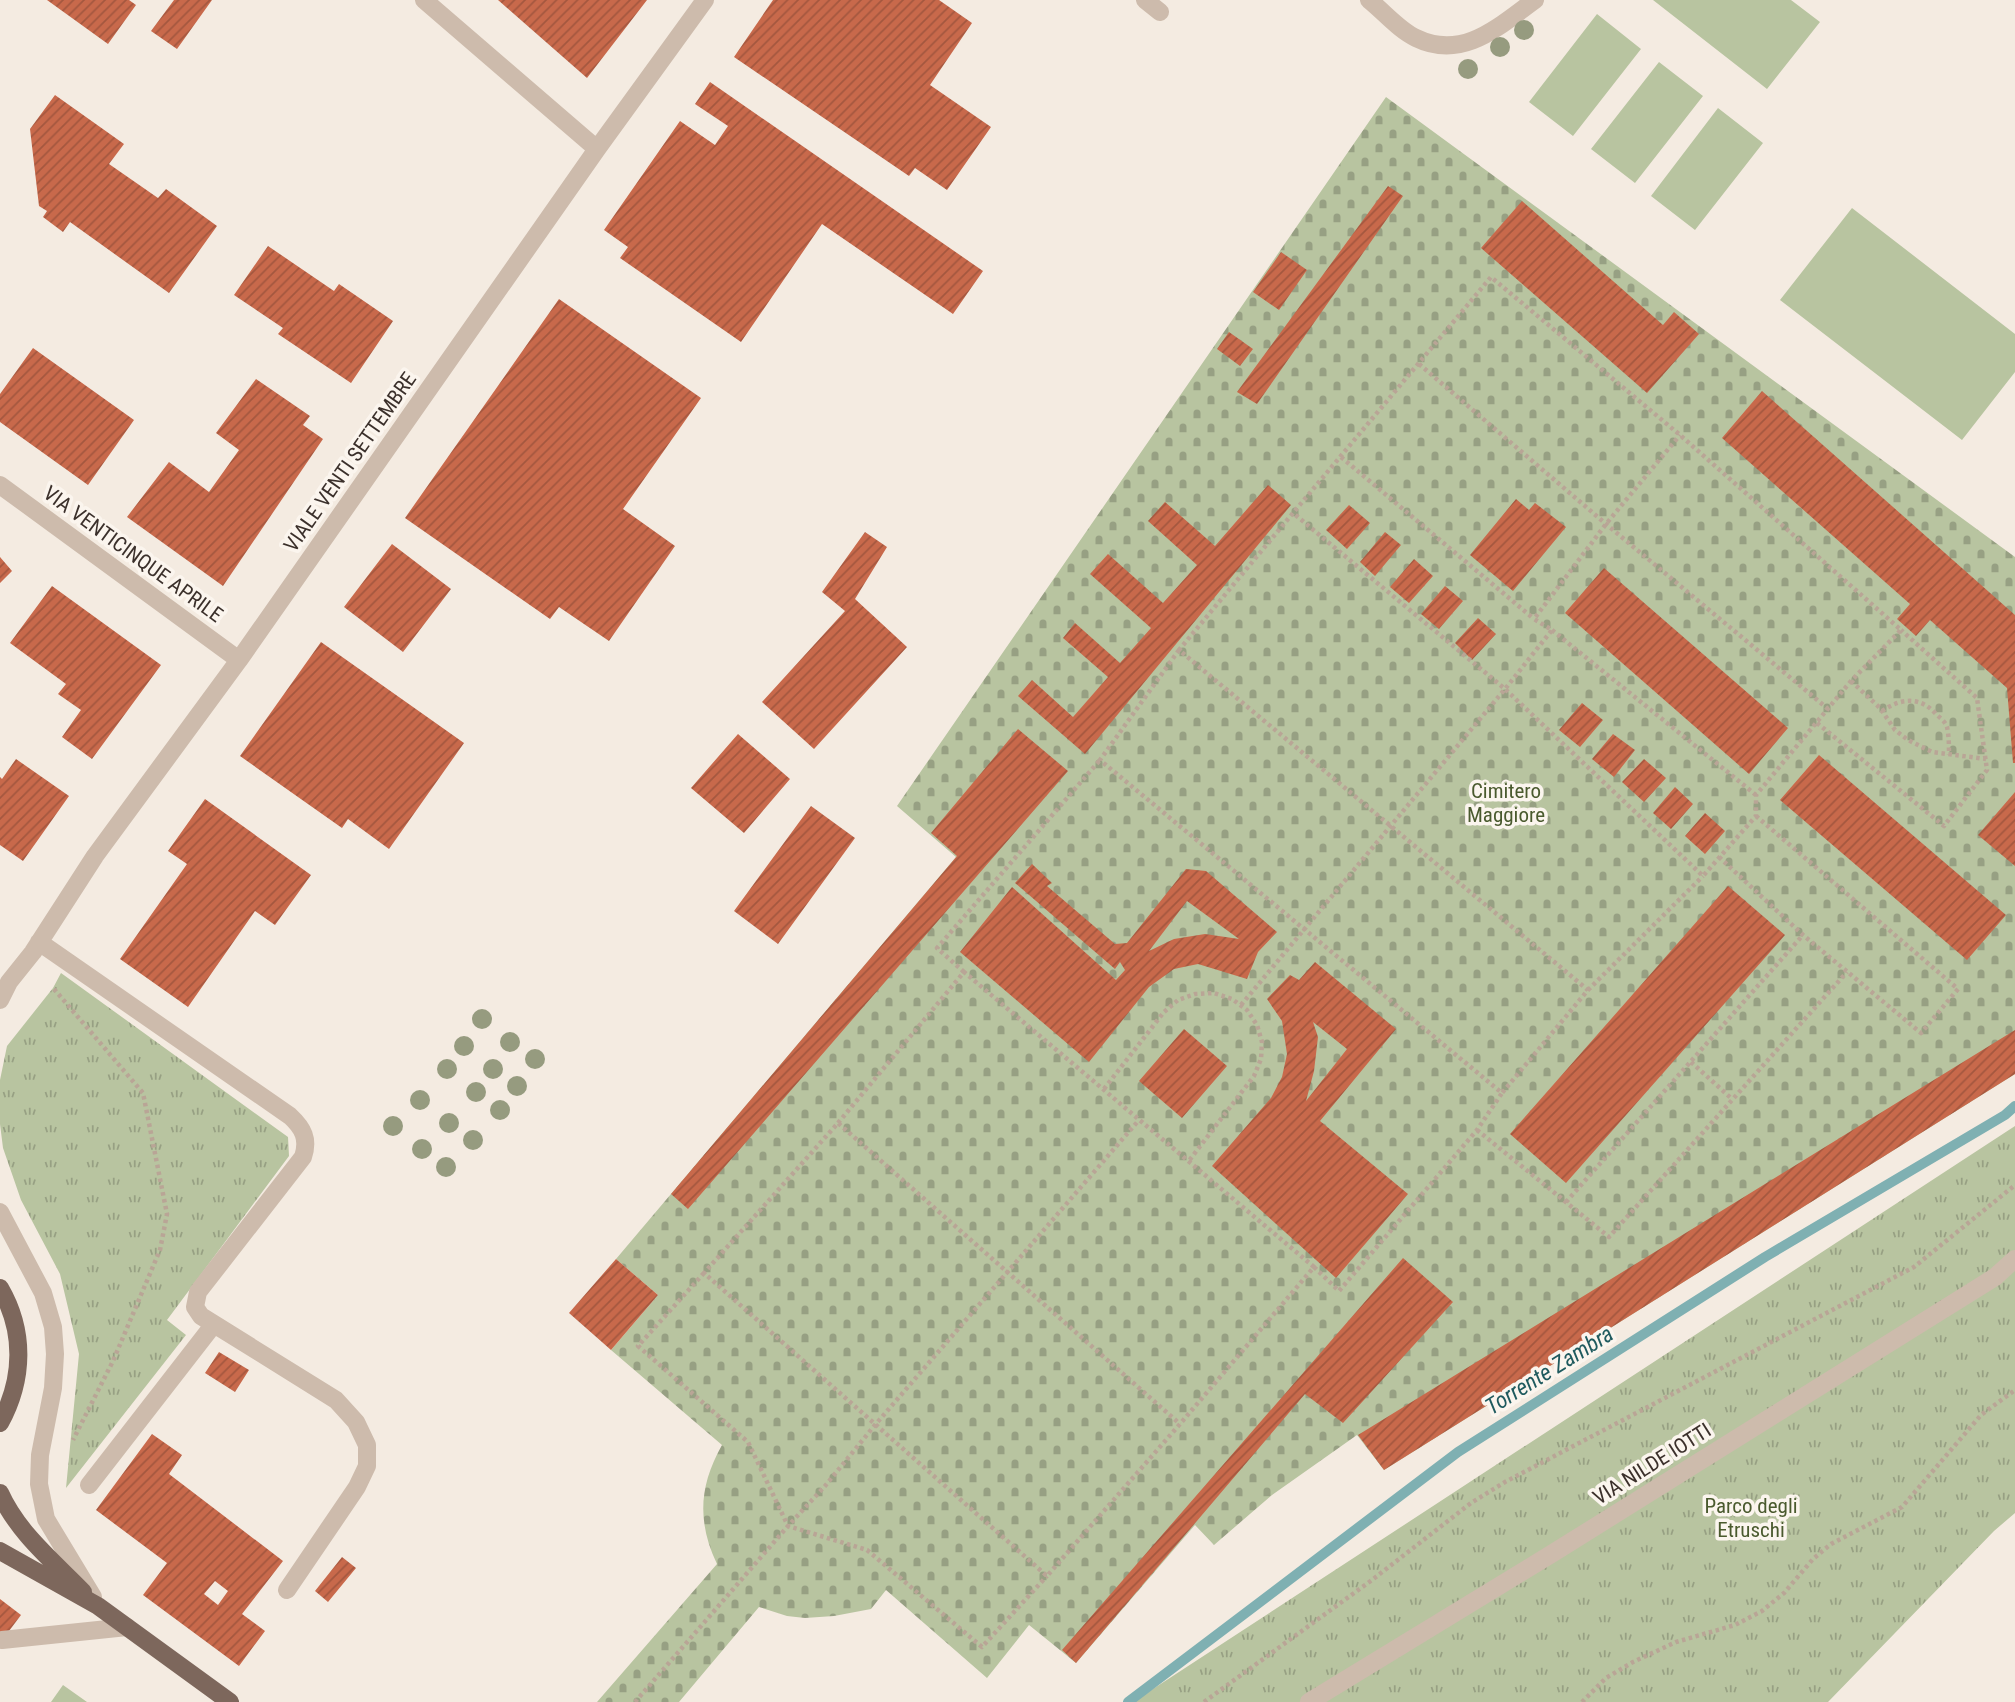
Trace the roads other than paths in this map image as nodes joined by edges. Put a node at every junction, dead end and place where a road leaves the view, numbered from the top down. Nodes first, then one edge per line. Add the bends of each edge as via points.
1 (424, 0) edge
2 (705, 0) edge
3 (1145, 0) edge
4 (1369, 0) edge
5 (1535, 0) edge
6 (1160, 12) dead end
7 (597, 149) junction
8 (0, 485) edge
9 (239, 660) junction
10 (36, 947) junction
11 (0, 1000) edge
12 (0, 1212) edge
13 (2015, 1259) edge
14 (0, 1288) edge
15 (214, 1324) junction
16 (1, 1422) edge
17 (89, 1485) dead end
18 (0, 1493) edge
19 (0, 1551) edge
20 (287, 1590) dead end
21 (98, 1606) junction
22 (127, 1627) junction
23 (2, 1640) dead end
24 (230, 1702) edge
25 (1309, 1702) edge

1 - 7 street
2 - 7 street, VIALE VENTI SETTEMBRE
3 - 6 street
4 - 5 street via 1416,38 1451,47 1477,40
7 - 9 street, VIALE VENTI SETTEMBRE
8 - 9 street, VIA VENTICINQUE APRILE
9 - 10 street, VIALE VENTI SETTEMBRE via 95,856
10 - 11 street, VIALE VENTI SETTEMBRE
10 - 15 street via 290,1116 305,1133 303,1157 198,1292 197,1312
12 - 21 street via 44,1293 53,1327 52,1388 40,1455 39,1484 46,1519
13 - 25 street, VIA NILDE IOTTI via 1983,1284
14 - 16 main road via 16,1326 19,1351 18,1377
15 - 17 street
15 - 20 street via 336,1400 356,1422 367,1445 367,1466 360,1481
18 - 21 main road via 19,1526
19 - 21 main road
21 - 22 main road
22 - 23 street
22 - 24 main road

